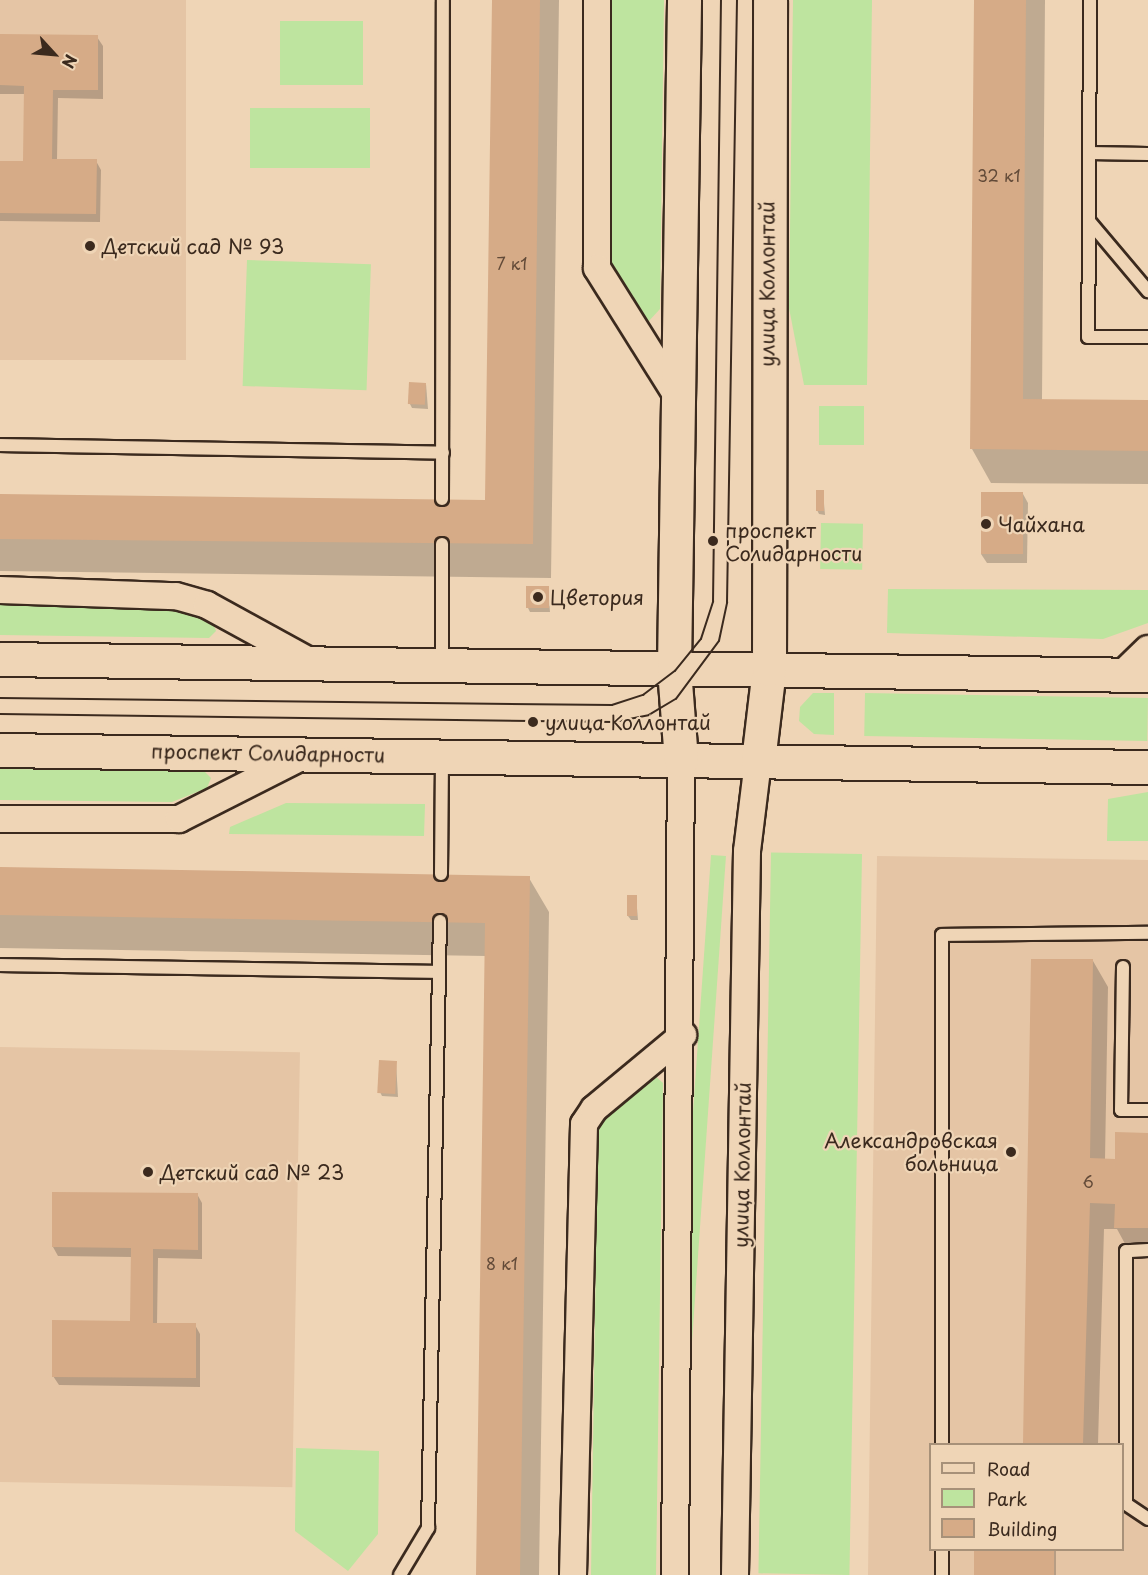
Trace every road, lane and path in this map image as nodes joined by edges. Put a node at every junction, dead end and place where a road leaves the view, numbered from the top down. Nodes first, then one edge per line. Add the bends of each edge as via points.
1 (443, 0) edge
2 (597, 0) edge
3 (684, 0) edge
4 (770, 0) edge
5 (1090, 0) edge
6 (1089, 153) junction
7 (1148, 154) edge
8 (1089, 221) junction
9 (1148, 291) edge
10 (1148, 337) edge
11 (678, 397) junction
12 (0, 445) edge
13 (443, 453) junction
14 (442, 500) dead end
15 (442, 544) dead end
16 (0, 590) edge
17 (1148, 650) edge
18 (0, 659) edge
19 (314, 663) junction
20 (442, 665) junction
21 (674, 668) junction
22 (769, 669) junction
23 (1135, 675) edge
24 (0, 750) edge
25 (309, 753) junction
26 (442, 756) junction
27 (681, 760) junction
28 (758, 761) junction
29 (1148, 767) edge
30 (0, 819) edge
31 (441, 874) dead end
32 (440, 921) dead end
33 (1148, 933) edge
34 (0, 965) edge
35 (1123, 966) dead end
36 (438, 972) junction
37 (683, 1035) junction
38 (1148, 1110) edge
39 (1148, 1250) edge
40 (942, 1443) edge
41 (1148, 1519) edge
42 (942, 1551) edge
43 (400, 1575) edge
44 (573, 1575) edge
45 (675, 1575) edge
46 (735, 1575) edge
47 (942, 1575) edge

1 - 13 lane
2 - 11 street via 597,268
3 - 11 main road
4 - 22 main road, улица Коллонтай
5 - 6 lane
6 - 7 lane
6 - 8 lane
8 - 9 lane
8 - 10 lane via 1088,337
11 - 21 main road
12 - 13 lane
13 - 14 lane
15 - 20 lane
16 - 19 street via 176,596 207,606
17 - 23 street
18 - 19 main road
19 - 20 main road
20 - 21 main road
21 - 22 main road
21 - 27 main road
22 - 23 main road
22 - 28 main road, улица Коллонтай
24 - 25 main road, проспект Солидарности
25 - 26 main road, проспект Солидарности
25 - 30 street via 179,819
26 - 27 main road, проспект Солидарности
26 - 31 lane
27 - 28 main road, проспект Солидарности
27 - 37 street
28 - 29 main road, проспект Солидарности
28 - 46 street, улица Коллонтай via 747,851
32 - 36 lane
33 - 40 lane via 942,935
34 - 36 lane
35 - 38 lane via 1121,1110
36 - 43 lane via 428,1528
37 - 44 street via 594,1110 584,1124
37 - 45 street
39 - 41 lane via 1126,1251 1126,1504
42 - 47 lane

